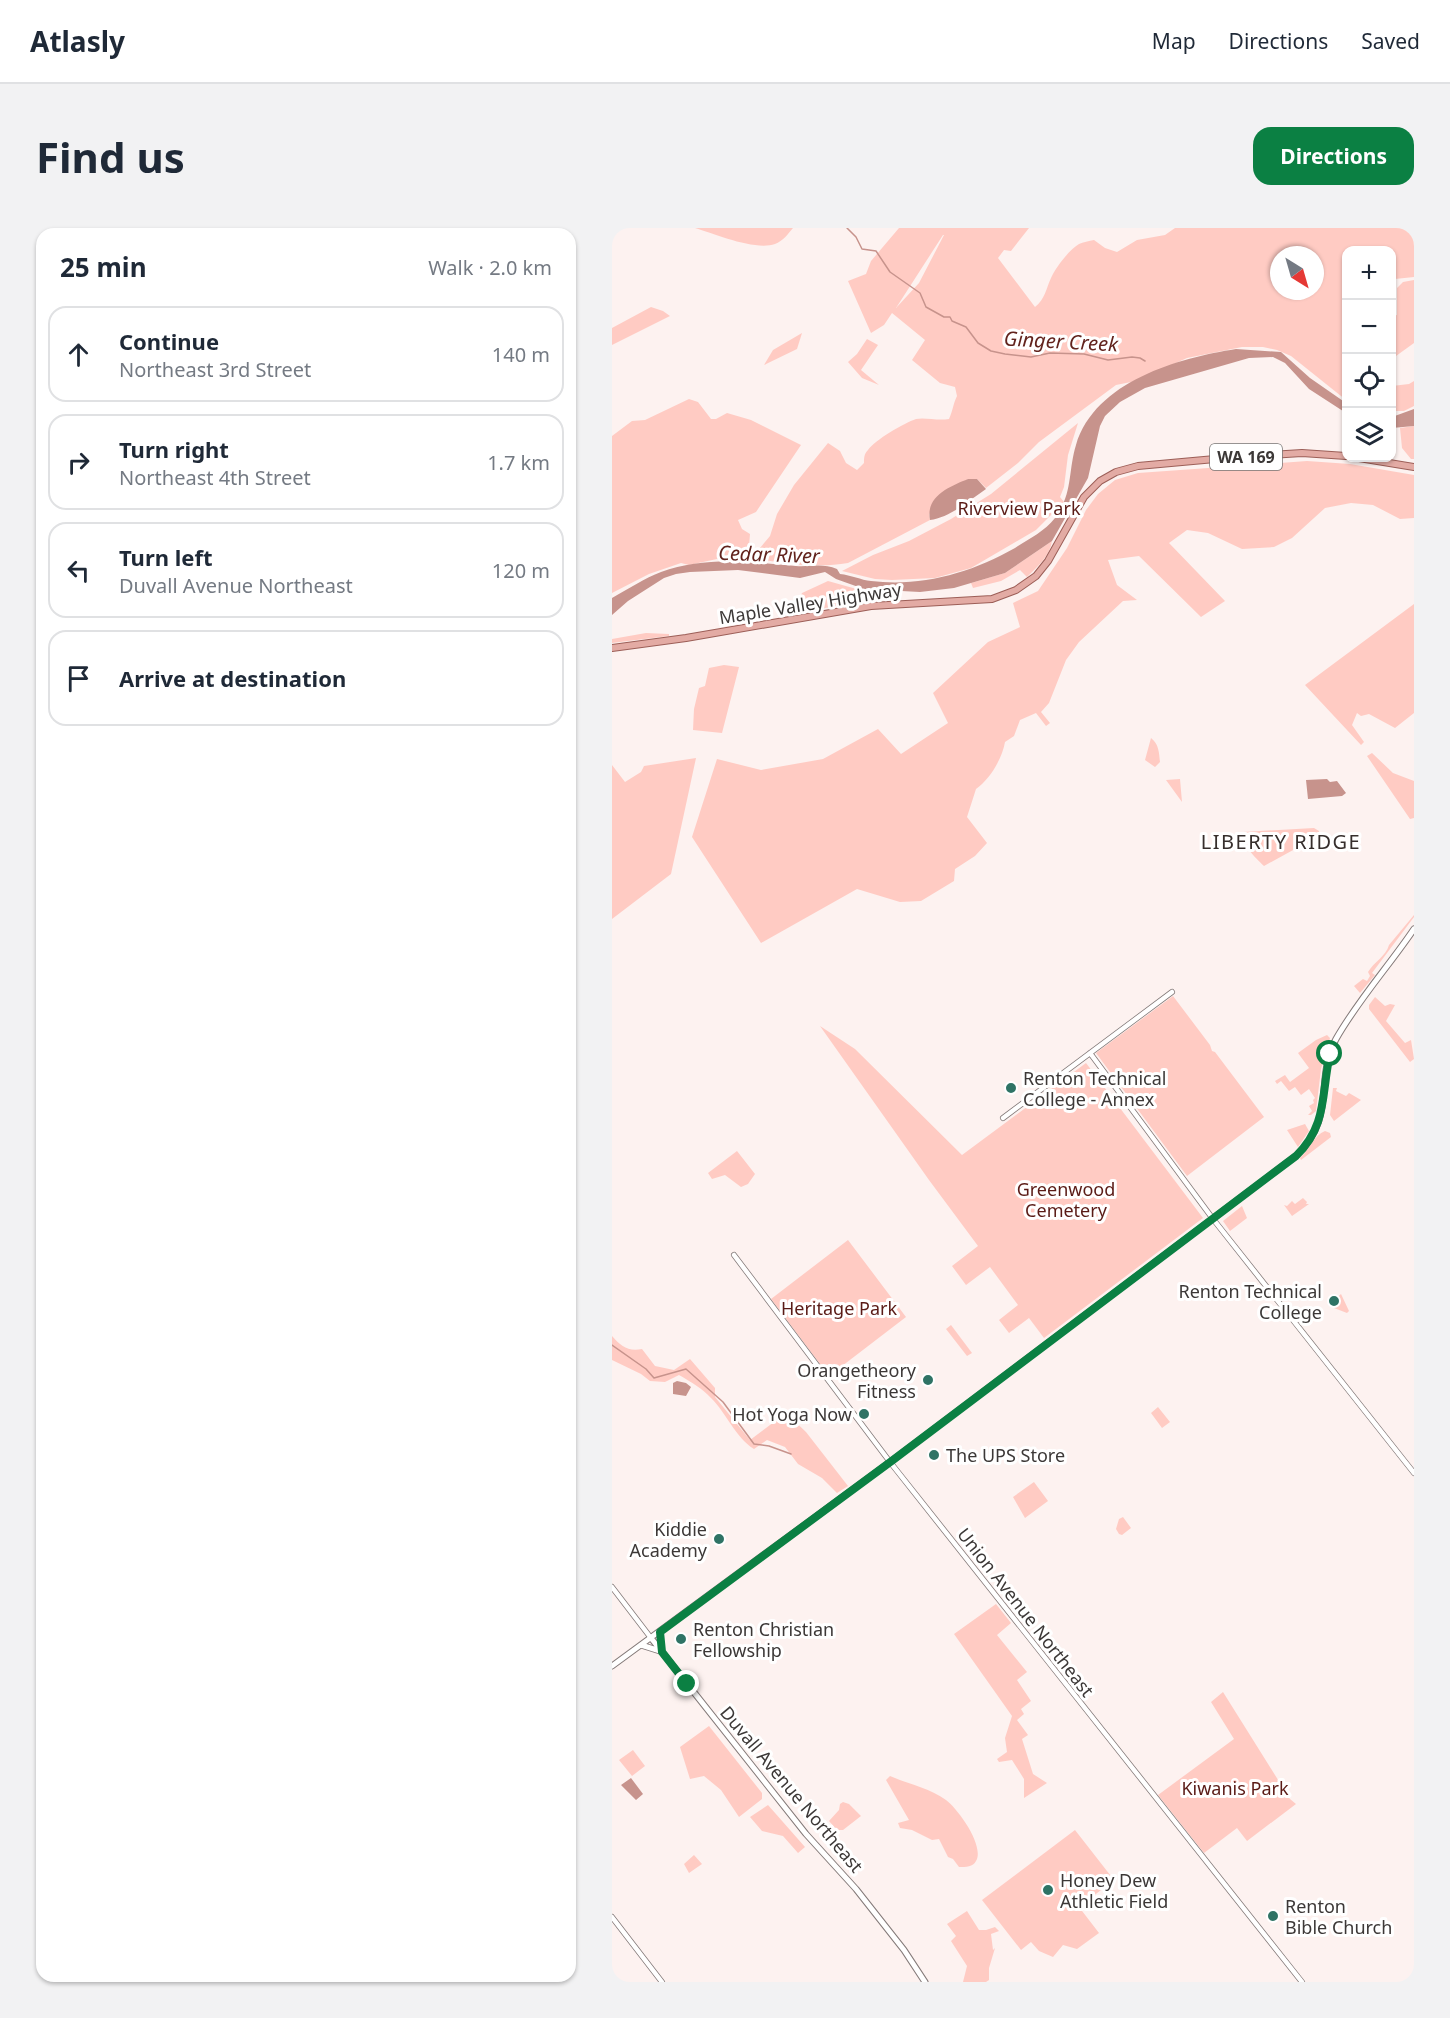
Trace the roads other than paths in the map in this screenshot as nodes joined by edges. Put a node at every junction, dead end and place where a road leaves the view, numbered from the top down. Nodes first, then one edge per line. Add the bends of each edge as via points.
1 (1342, 456) edge
2 (1383, 462) edge
3 (1414, 467) edge
4 (612, 648) edge
5 (1414, 929) edge
6 (1172, 992) dead end
7 (1090, 1053) junction
8 (1004, 1118) dead end
9 (1213, 1219) junction
10 (734, 1255) dead end
11 (890, 1462) junction
12 (1414, 1473) edge
13 (612, 1587) edge
14 (660, 1632) junction
15 (651, 1638) junction
16 (641, 1646) junction
17 (662, 1652) junction
18 (612, 1666) edge
19 (612, 1917) edge
20 (662, 1982) edge
21 (925, 1982) edge
22 (1302, 1982) edge

1 - 4 main road, Maple Valley Highway / WA 169 via 1270,455 1138,466 1116,472 1084,497 1036,576 1016,590 992,599 893,603
2 - 3 main road
5 - 9 main road via 1336,1040 1328,1065 1324,1104 1311,1139 1296,1156
6 - 7 street
7 - 8 street
7 - 9 street
9 - 11 main road
9 - 12 street
10 - 11 street, Union Avenue Northeast
11 - 14 main road
11 - 22 street, Union Avenue Northeast
13 - 15 street, Duvall Avenue Northeast
14 - 15 main road
14 - 17 main road
15 - 16 main road
15 - 17 main road, Duvall Avenue Northeast
16 - 17 main road
16 - 18 main road
17 - 21 main road, Duvall Avenue Northeast via 806,1834 856,1889
19 - 20 street

